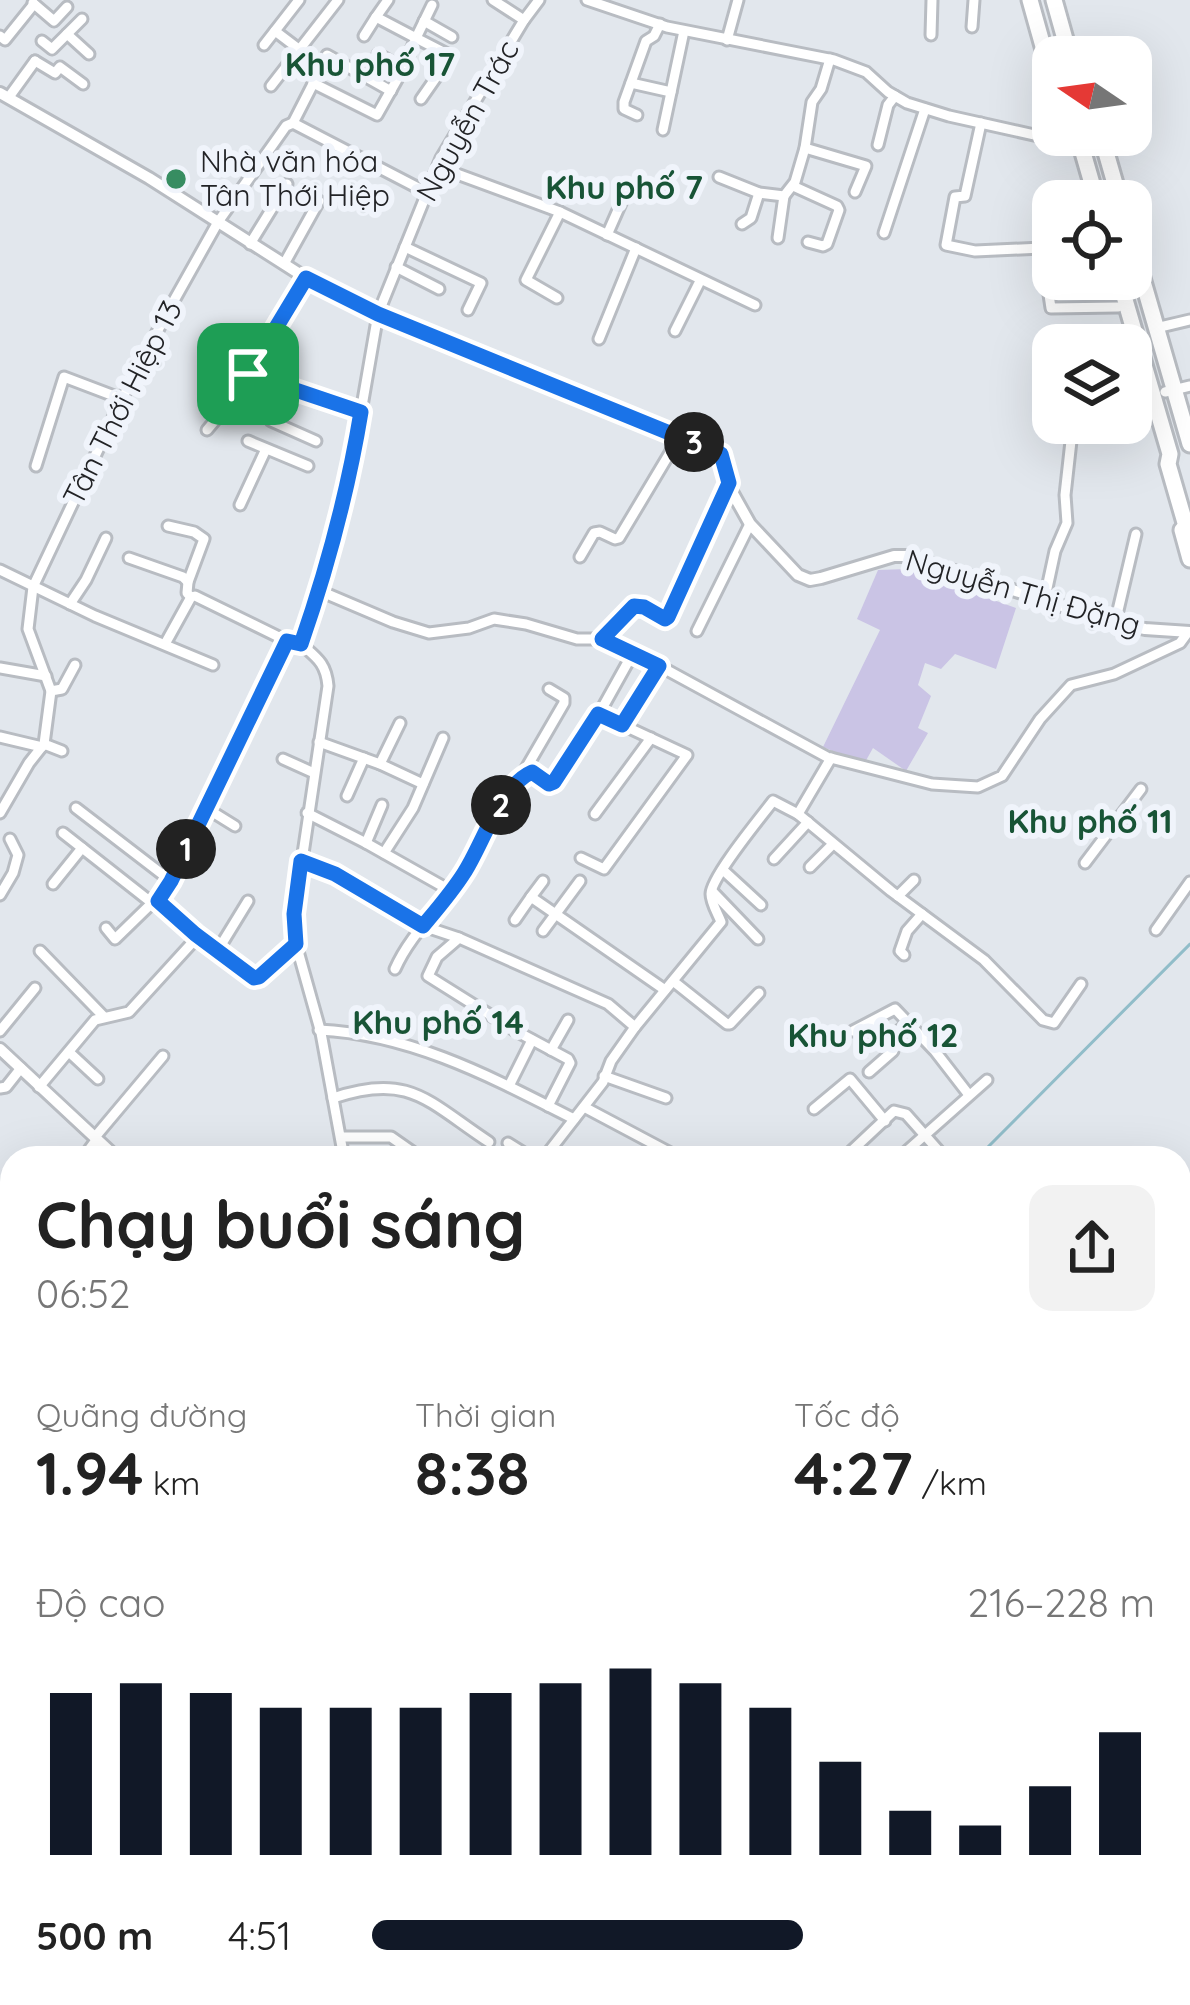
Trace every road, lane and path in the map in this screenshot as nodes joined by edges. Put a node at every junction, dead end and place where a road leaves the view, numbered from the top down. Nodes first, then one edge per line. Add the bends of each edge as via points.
1 (299, 0) edge
2 (338, 0) edge
3 (388, 0) edge
4 (493, 0) edge
5 (539, 0) edge
6 (587, 0) edge
7 (738, 0) edge
8 (932, 0) edge
9 (974, 0) edge
10 (1030, 0) edge
11 (1041, 0) edge
12 (1054, 0) edge
13 (1064, 0) edge
14 (32, 2) edge
15 (432, 4) dead end
16 (67, 7) dead end
17 (376, 17) junction
18 (82, 19) dead end
19 (524, 20) junction
20 (54, 21) junction
21 (424, 21) junction
22 (660, 25) junction
23 (972, 27) dead end
24 (275, 31) junction
25 (684, 31) junction
26 (67, 34) junction
27 (931, 35) dead end
28 (0, 36) edge
29 (364, 36) dead end
30 (1040, 36) edge
31 (1050, 36) edge
32 (1064, 36) edge
33 (1073, 36) edge
34 (452, 37) dead end
35 (416, 38) junction
36 (728, 40) junction
37 (264, 45) dead end
38 (300, 50) junction
39 (36, 51) junction
40 (89, 54) dead end
41 (378, 54) dead end
42 (327, 55) dead end
43 (830, 59) junction
44 (403, 69) junction
45 (631, 83) junction
46 (83, 84) dead end
47 (271, 86) dead end
48 (391, 91) junction
49 (671, 92) junction
50 (2, 95) edge
51 (895, 96) junction
52 (421, 99) dead end
53 (925, 109) junction
54 (637, 115) dead end
55 (652, 118) dead end
56 (293, 123) junction
57 (981, 123) junction
58 (1032, 130) edge
59 (878, 145) dead end
60 (805, 148) junction
61 (438, 167) junction
62 (719, 177) dead end
63 (287, 184) dead end
64 (629, 185) dead end
65 (793, 186) junction
66 (426, 192) junction
67 (855, 192) dead end
68 (759, 193) junction
69 (784, 196) junction
70 (320, 201) dead end
71 (560, 212) junction
72 (218, 222) junction
73 (742, 224) dead end
74 (884, 233) dead end
75 (607, 235) junction
76 (778, 238) dead end
77 (808, 242) dead end
78 (250, 244) junction
79 (405, 247) junction
80 (636, 248) junction
81 (284, 264) junction
82 (396, 267) junction
83 (306, 278) junction
84 (700, 280) junction
85 (440, 289) dead end
86 (557, 298) dead end
87 (1116, 300) edge
88 (1125, 300) edge
89 (1142, 300) edge
90 (1148, 300) edge
91 (755, 304) dead end
92 (1118, 308) junction
93 (468, 310) dead end
94 (378, 314) junction
95 (1190, 320) edge
96 (1122, 324) edge
97 (1156, 328) junction
98 (675, 331) dead end
99 (598, 339) dead end
100 (248, 374) junction
101 (1177, 390) edge
102 (122, 398) junction
103 (361, 412) junction
104 (271, 421) dead end
105 (207, 430) dead end
106 (1152, 432) edge
107 (680, 436) junction
108 (248, 441) dead end
109 (316, 441) dead end
110 (1071, 444) edge
111 (1190, 444) edge
112 (266, 449) junction
113 (1190, 462) edge
114 (36, 466) dead end
115 (308, 466) dead end
116 (729, 483) junction
117 (240, 505) dead end
118 (750, 524) junction
119 (168, 526) dead end
120 (1136, 535) dead end
121 (106, 538) dead end
122 (1190, 540) edge
123 (580, 556) dead end
124 (129, 558) dead end
125 (1190, 560) edge
126 (0, 570) edge
127 (188, 582) junction
128 (33, 586) junction
129 (320, 591) junction
130 (190, 597) junction
131 (1044, 602) junction
132 (70, 604) junction
133 (1114, 623) junction
134 (697, 631) dead end
135 (1189, 632) edge
136 (602, 639) junction
137 (287, 641) junction
138 (165, 644) junction
139 (301, 644) junction
140 (633, 653) junction
141 (75, 665) dead end
142 (213, 665) dead end
143 (659, 666) junction
144 (0, 668) edge
145 (46, 676) junction
146 (550, 689) dead end
147 (52, 691) junction
148 (598, 714) junction
149 (400, 723) dead end
150 (622, 725) junction
151 (0, 737) edge
152 (443, 738) dead end
153 (651, 738) junction
154 (319, 742) junction
155 (43, 745) junction
156 (62, 751) dead end
157 (364, 758) junction
158 (831, 758) junction
159 (283, 759) dead end
160 (380, 764) junction
161 (314, 772) junction
162 (520, 777) junction
163 (423, 784) junction
164 (1141, 789) dead end
165 (347, 796) dead end
166 (382, 805) dead end
167 (76, 808) dead end
168 (206, 808) junction
169 (0, 813) edge
170 (307, 813) junction
171 (595, 814) dead end
172 (803, 818) junction
173 (236, 826) dead end
174 (63, 833) dead end
175 (10, 838) dead end
176 (366, 843) junction
177 (833, 844) junction
178 (82, 848) junction
179 (384, 853) junction
180 (580, 858) dead end
181 (774, 859) dead end
182 (301, 861) junction
183 (1085, 863) dead end
184 (810, 867) dead end
185 (723, 871) junction
186 (914, 880) dead end
187 (171, 881) junction
188 (542, 881) dead end
189 (580, 881) dead end
190 (1190, 882) edge
191 (53, 884) dead end
192 (710, 889) junction
193 (452, 891) junction
194 (0, 895) edge
195 (898, 896) junction
196 (531, 897) junction
197 (248, 901) dead end
198 (155, 902) junction
199 (761, 905) dead end
200 (556, 914) junction
201 (922, 914) junction
202 (515, 920) dead end
203 (423, 926) junction
204 (106, 928) dead end
205 (1156, 930) dead end
206 (543, 932) dead end
207 (195, 934) junction
208 (459, 938) junction
209 (758, 939) dead end
210 (296, 944) junction
211 (218, 950) junction
212 (40, 951) dead end
213 (904, 955) dead end
214 (395, 969) dead end
215 (1081, 984) dead end
216 (669, 985) junction
217 (35, 988) dead end
218 (759, 993) dead end
219 (104, 1017) junction
220 (568, 1020) dead end
221 (908, 1023) junction
222 (635, 1027) junction
223 (319, 1030) junction
224 (853, 1030) dead end
225 (0, 1031) edge
226 (532, 1040) junction
227 (0, 1049) edge
228 (551, 1050) junction
229 (68, 1052) junction
230 (163, 1056) dead end
231 (21, 1068) junction
232 (869, 1072) dead end
233 (604, 1076) junction
234 (98, 1079) dead end
235 (987, 1079) dead end
236 (509, 1086) junction
237 (39, 1087) junction
238 (0, 1088) edge
239 (969, 1095) junction
240 (332, 1098) junction
241 (666, 1098) dead end
242 (548, 1106) junction
243 (584, 1107) junction
244 (814, 1109) dead end
245 (574, 1120) junction
246 (885, 1121) junction
247 (925, 1135) junction
248 (342, 1137) junction
249 (96, 1138) junction
250 (489, 1142) dead end
251 (508, 1143) dead end
252 (91, 1146) edge
253 (104, 1146) edge
254 (343, 1146) edge
255 (404, 1146) edge
256 (513, 1146) edge
257 (553, 1146) edge
258 (657, 1146) edge
259 (857, 1146) edge
260 (913, 1146) edge
261 (935, 1146) edge

1 - 24 street
2 - 38 street
3 - 17 street
4 - 19 street
5 - 19 street, Nguyễn Trác
6 - 22 street
7 - 36 street
8 - 27 street
9 - 23 street
10 - 30 highway
11 - 31 highway
12 - 32 highway
13 - 33 highway
14 - 20 street
14 - 28 street
15 - 21 street
16 - 20 street
17 - 29 street
17 - 35 street
18 - 26 street
19 - 61 street, Nguyễn Trác
20 - 26 street
21 - 34 street
21 - 35 street
22 - 25 street
22 - 45 street
24 - 37 street
24 - 38 street
25 - 36 street
25 - 49 street
26 - 39 street
26 - 40 street
35 - 44 street
35 - 52 street via 451,56
36 - 43 street
38 - 47 street
39 - 46 street via 55,74 60,67
39 - 50 street
41 - 44 street
42 - 48 street
43 - 51 street via 866,72
43 - 60 street
44 - 48 street
45 - 49 street
45 - 54 street via 624,109
48 - 56 street, Tân Thới Hiệp 13 via 377,115 315,80
49 - 55 street via 664,126
50 - 72 street, Nguyễn Thị Đặng
51 - 53 street
51 - 59 street
53 - 57 street
53 - 74 street
56 - 66 street
56 - 72 street, Tân Thới Hiệp 13
57 - 58 street
57 - 92 street via 946,245 1042,248 1051,308
60 - 65 street
60 - 67 street via 866,166
61 - 66 street, Nguyễn Trác
61 - 71 street
62 - 68 street
63 - 78 street
64 - 75 street
65 - 69 street
65 - 77 street via 837,206 827,244
66 - 79 street, Nguyễn Trác
68 - 69 street
68 - 73 street
69 - 76 street
70 - 81 street
71 - 75 street
71 - 86 street via 526,280
72 - 78 street, Nguyễn Thị Đặng
72 - 102 street, Tân Thới Hiệp 13
75 - 80 street
78 - 81 street, Nguyễn Thị Đặng
79 - 82 street, Nguyễn Trác
79 - 93 street via 481,283
80 - 84 street
80 - 99 street
81 - 83 street, Nguyễn Thị Đặng
82 - 85 street
82 - 94 street, Nguyễn Trác
83 - 94 street, Nguyễn Thị Đặng
83 - 100 street
84 - 91 street
84 - 98 street
87 - 92 highway
88 - 122 highway
89 - 101 highway
90 - 97 highway
92 - 96 highway
94 - 103 street, Nguyễn Trác
94 - 107 street, Nguyễn Thị Đặng
95 - 97 street
97 - 101 highway
100 - 103 street
100 - 105 street
101 - 111 highway
101 - 113 highway
102 - 114 street via 64,377
102 - 128 street, Tân Thới Hiệp 13
103 - 129 street, Nguyễn Trác
104 - 109 street
106 - 125 highway
107 - 116 street, Nguyễn Thị Đặng via 721,454
107 - 123 street via 619,538 594,533
108 - 112 street
110 - 131 street via 1066,523
112 - 115 street
112 - 117 street
116 - 118 street, Nguyễn Thị Đặng
116 - 136 street via 668,617 634,606
118 - 131 street, Nguyễn Thị Đặng via 809,580 908,556
118 - 134 street
119 - 127 street via 204,539
120 - 133 street
121 - 132 street
124 - 127 street
126 - 128 street
127 - 130 street
128 - 132 street
128 - 145 street via 28,629
129 - 136 street via 429,633 494,619
129 - 139 street, Nguyễn Trác
130 - 137 street
130 - 138 street
131 - 133 street, Nguyễn Thị Đặng
132 - 138 street
133 - 135 street, Nguyễn Thị Đặng
135 - 158 street via 1114,674 1071,685 1002,776 978,787
136 - 140 street
137 - 139 street
137 - 168 street
138 - 142 street
139 - 154 street via 327,671
140 - 143 street
140 - 148 street
141 - 147 street via 62,689
143 - 150 street
143 - 158 street
144 - 145 street
145 - 147 street
146 - 162 street via 564,703
147 - 155 street
148 - 150 street
148 - 162 street via 554,782 532,772
149 - 160 street
150 - 153 street
151 - 155 street
152 - 163 street
153 - 171 street
153 - 180 street via 687,755 604,869
154 - 157 street
154 - 161 street
155 - 156 street
155 - 169 street
157 - 160 street
157 - 165 street
158 - 172 street
159 - 161 street
160 - 163 street
161 - 170 street
162 - 193 street
163 - 179 street
164 - 183 street
166 - 176 street
167 - 187 street
168 - 173 street
168 - 187 street
170 - 176 street
170 - 182 street
172 - 177 street
172 - 181 street
172 - 185 street via 773,801
174 - 178 street
175 - 194 street via 18,855
176 - 179 street
177 - 184 street
177 - 195 street
178 - 191 street
178 - 198 street
179 - 193 street
182 - 203 street
182 - 210 street
185 - 192 street
185 - 199 street
186 - 195 street
187 - 198 street
188 - 196 street
189 - 200 street
190 - 205 street
192 - 209 street
192 - 216 street via 721,922
193 - 203 street
195 - 201 street
196 - 200 street
196 - 202 street
197 - 211 street
198 - 204 street via 115,939
198 - 207 street
200 - 206 street
200 - 216 street
201 - 213 street via 907,931
201 - 215 street via 984,960 1042,1019 1054,1023
203 - 208 street
203 - 214 street
207 - 211 street
207 - 219 street via 129,1012
208 - 222 street via 608,1004
208 - 226 street via 428,976
210 - 211 street via 254,978
210 - 223 street
212 - 219 street
216 - 218 street via 727,1024
216 - 222 street
217 - 225 street
219 - 229 street
220 - 228 street
221 - 224 street via 895,1010
221 - 232 street
221 - 239 street
222 - 233 street
223 - 236 street via 398,1040
223 - 240 street
226 - 228 street
226 - 236 street
227 - 231 street
228 - 242 street via 570,1063
229 - 234 street
229 - 237 street
230 - 249 street
231 - 237 street
231 - 238 street
233 - 241 street
233 - 243 street
235 - 239 street
236 - 242 street
237 - 249 street
239 - 247 street
240 - 248 street
240 - 250 street via 383,1086 411,1091
242 - 245 street
243 - 245 street
243 - 258 street
244 - 246 street via 850,1079
245 - 257 street
246 - 247 street via 901,1112
246 - 259 street
247 - 260 street
247 - 261 street
248 - 254 street
248 - 255 street via 391,1137
249 - 252 street
249 - 253 street
251 - 256 street

